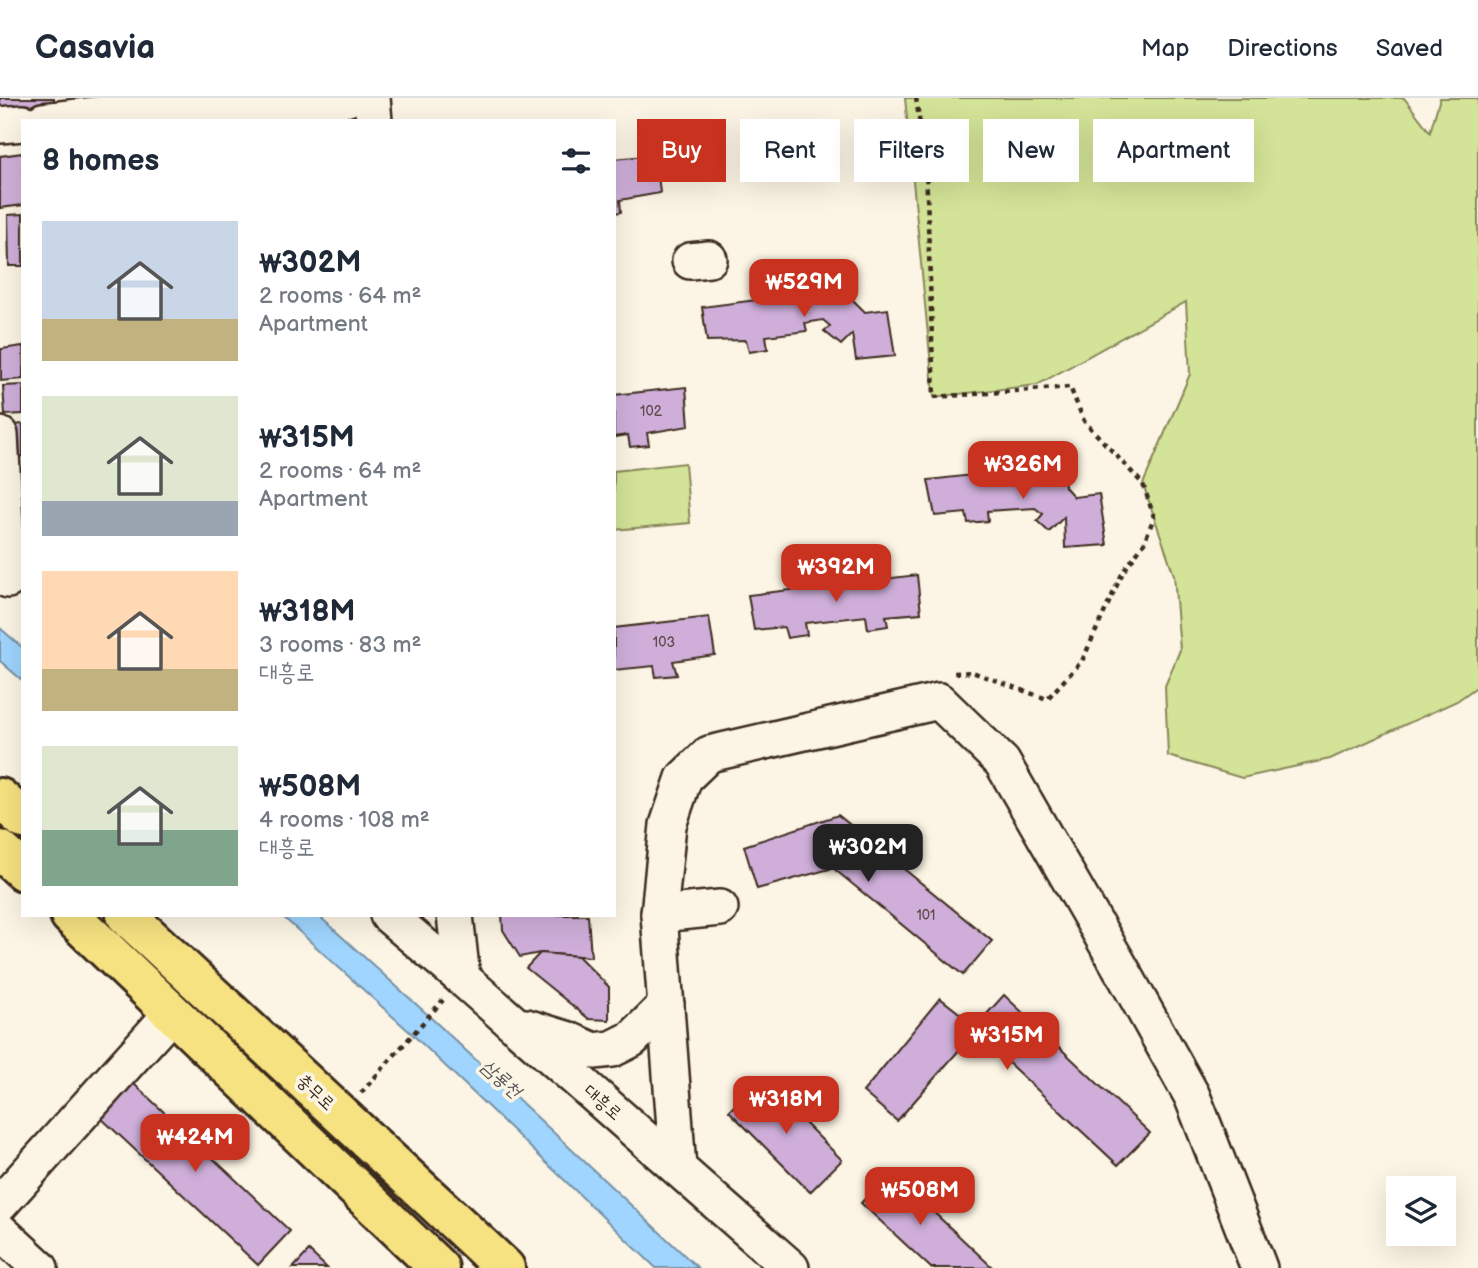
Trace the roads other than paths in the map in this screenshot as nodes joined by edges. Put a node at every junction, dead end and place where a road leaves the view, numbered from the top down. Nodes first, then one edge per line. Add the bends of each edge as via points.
1 (348, 98) edge
2 (372, 98) edge
3 (160, 109) edge
4 (62, 119) edge
5 (374, 119) edge
6 (21, 123) edge
7 (0, 125) edge
8 (0, 435) edge
9 (10, 582) edge
10 (0, 798) edge
11 (21, 817) edge
12 (0, 850) edge
13 (21, 869) edge
14 (720, 908) dead end
15 (659, 914) junction
16 (72, 917) edge
17 (128, 917) edge
18 (390, 917) edge
19 (456, 917) edge
20 (462, 978) junction
21 (666, 1005) junction
22 (173, 1012) junction
23 (513, 1023) junction
24 (678, 1168) junction
25 (0, 1204) edge
26 (0, 1231) edge
27 (40, 1268) edge
28 (439, 1268) edge
29 (505, 1268) edge
30 (790, 1268) edge
31 (1259, 1268) edge

1 - 3 street via 297,107
2 - 5 street
3 - 4 street
6 - 7 street
8 - 9 street
10 - 11 main road
12 - 13 main road
14 - 15 street
15 - 21 street
15 - 31 street via 668,825 684,778 709,754 939,701 1002,762 1133,990 1192,1096
16 - 22 main road
17 - 29 main road, 충무로
18 - 20 street, 대흥로
19 - 20 street
20 - 23 street, 대흥로
21 - 23 street via 632,1039 612,1049 594,1051
21 - 24 street
22 - 25 street
22 - 28 main road
23 - 24 street, 대흥로
24 - 30 street, 대흥로
26 - 27 street

